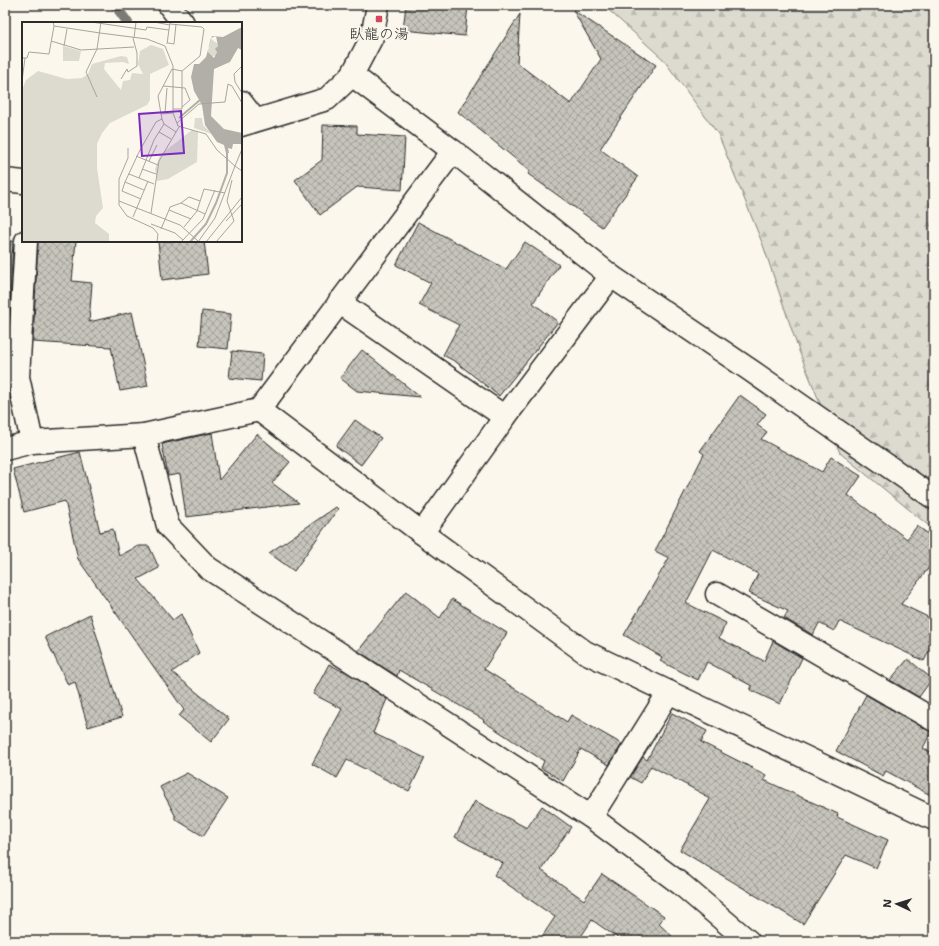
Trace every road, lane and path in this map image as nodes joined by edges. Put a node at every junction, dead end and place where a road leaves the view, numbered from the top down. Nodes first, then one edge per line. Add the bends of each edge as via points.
1 (169, 5) edge
2 (378, 5) edge
3 (182, 22) edge
4 (352, 75) junction
5 (242, 105) edge
6 (248, 123) edge
7 (452, 151) junction
8 (5, 180) edge
9 (22, 182) edge
10 (26, 242) edge
11 (611, 276) junction
12 (339, 302) junction
13 (13, 353) edge
14 (258, 410) junction
15 (505, 417) junction
16 (144, 434) junction
17 (32, 442) junction
18 (5, 449) edge
19 (934, 498) edge
20 (422, 533) junction
21 (717, 594) dead end
22 (669, 692) junction
23 (934, 720) edge
24 (591, 817) junction
25 (934, 819) edge
26 (748, 941) edge

1 - 3 main road
2 - 4 main road via 372,37
4 - 6 main road via 327,99
4 - 7 main road
5 - 6 main road
7 - 11 main road
7 - 12 main road
8 - 9 main road
10 - 13 main road
11 - 15 main road
11 - 19 main road
12 - 14 main road
12 - 15 main road
13 - 17 main road
14 - 16 main road
14 - 20 main road
15 - 20 main road
16 - 17 main road
16 - 24 main road via 168,526 208,568
17 - 18 main road
20 - 22 main road via 585,652
21 - 23 main road
22 - 24 main road
22 - 25 main road
24 - 26 main road via 682,885

